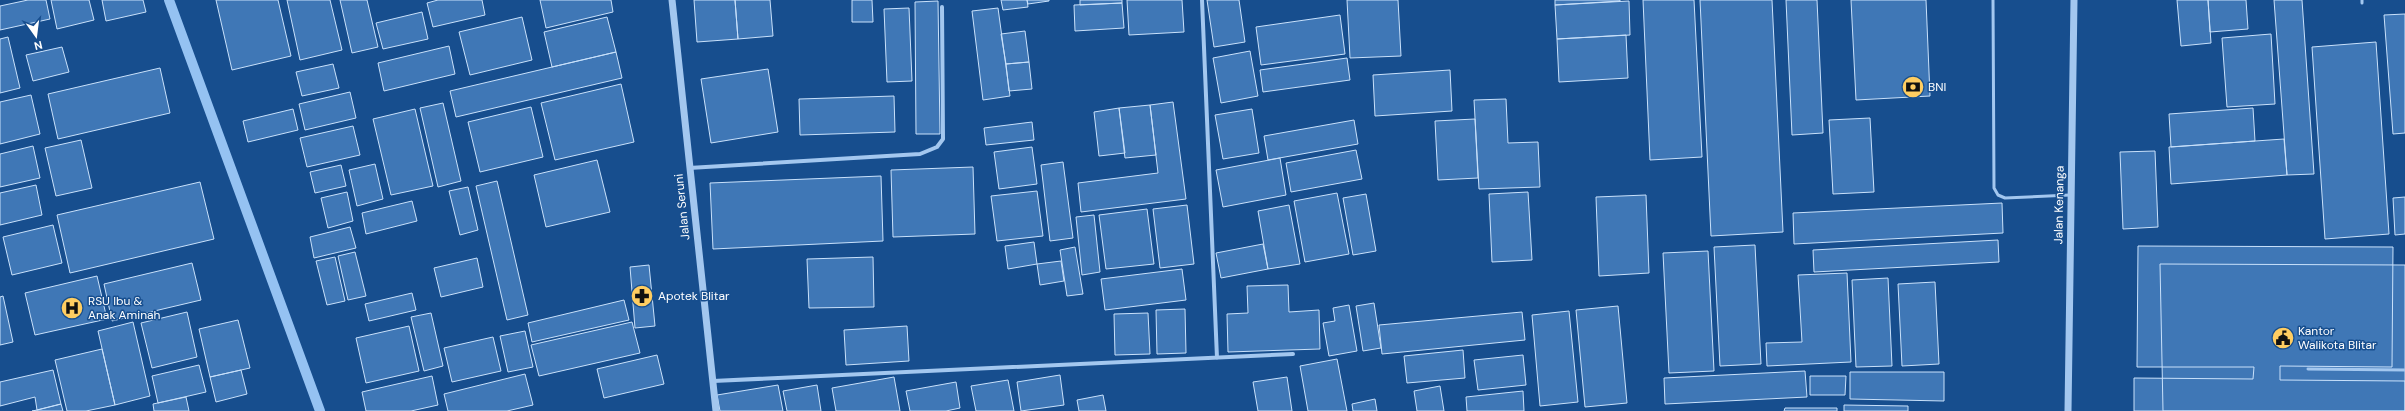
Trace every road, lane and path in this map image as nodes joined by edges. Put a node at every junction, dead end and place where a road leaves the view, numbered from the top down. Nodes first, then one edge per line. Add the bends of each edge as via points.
1 (672, 0) edge
2 (1202, 0) edge
3 (1993, 0) edge
4 (2074, 0) edge
5 (942, 7) dead end
6 (689, 168) junction
7 (2070, 195) junction
8 (1293, 354) dead end
9 (1217, 358) junction
10 (2308, 369) dead end
11 (2405, 370) edge
12 (712, 381) junction
13 (716, 411) edge
14 (2068, 411) edge

1 - 6 street, Jalan Seruni
2 - 9 street
3 - 7 lane via 1994,188 2005,198
4 - 7 street, Jalan Kenanga
5 - 6 street via 943,139 937,148 920,154
6 - 12 street, Jalan Seruni
7 - 14 street, Jalan Kenanga
8 - 9 street
9 - 12 street
10 - 11 lane
12 - 13 street, Jalan Seruni

